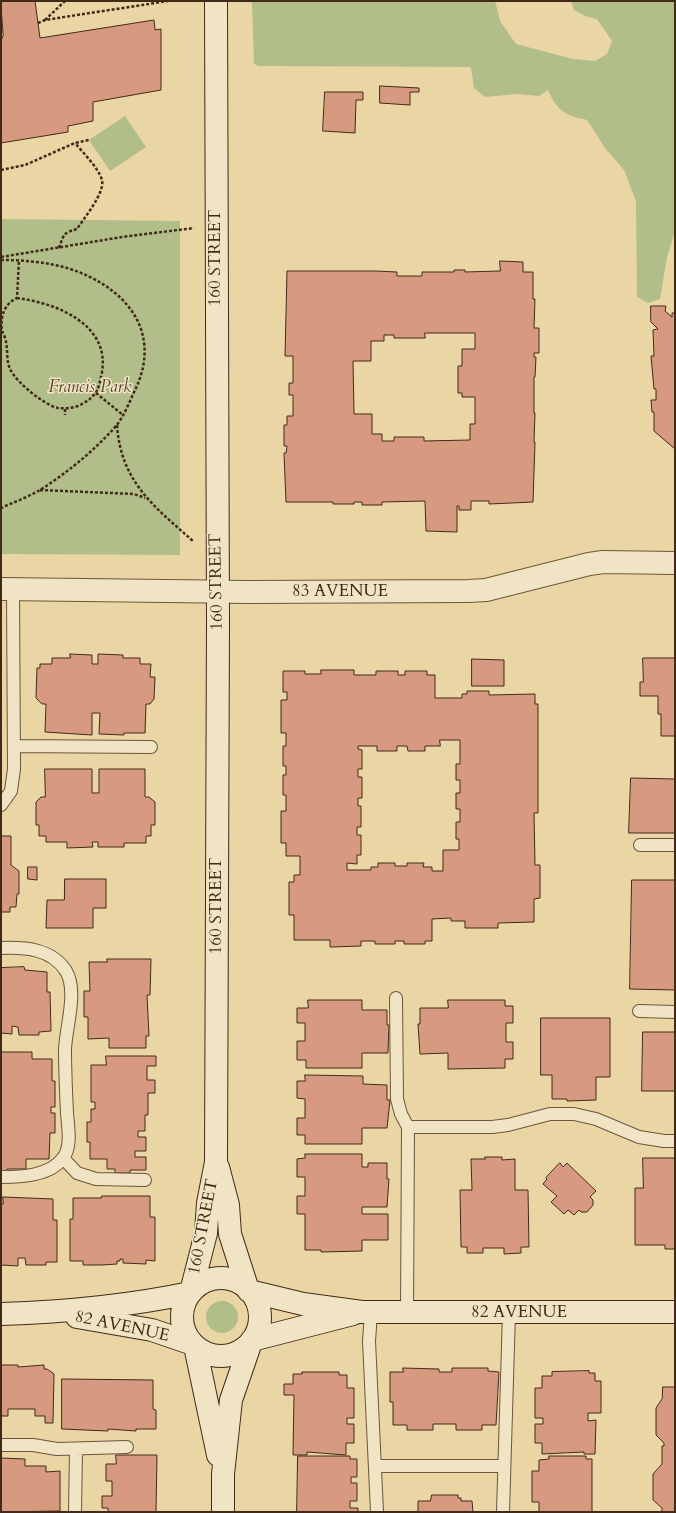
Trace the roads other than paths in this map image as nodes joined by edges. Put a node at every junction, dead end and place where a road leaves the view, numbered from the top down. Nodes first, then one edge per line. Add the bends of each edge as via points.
1 (216, 1) edge
2 (675, 563) edge
3 (7, 589) edge
4 (217, 591) junction
5 (14, 746) junction
6 (151, 747) dead end
7 (1, 805) edge
8 (640, 845) dead end
9 (675, 845) edge
10 (1, 948) edge
11 (396, 998) dead end
12 (639, 1011) dead end
13 (675, 1012) edge
14 (408, 1127) junction
15 (675, 1141) edge
16 (64, 1158) junction
17 (216, 1162) junction
18 (1, 1177) edge
19 (145, 1180) dead end
20 (249, 1290) junction
21 (190, 1293) junction
22 (50, 1312) junction
23 (367, 1312) junction
24 (675, 1312) edge
25 (407, 1313) junction
26 (509, 1313) junction
27 (1, 1314) edge
28 (251, 1341) junction
29 (194, 1345) junction
30 (1, 1445) edge
31 (127, 1448) dead end
32 (76, 1449) junction
33 (375, 1466) junction
34 (504, 1466) junction
35 (223, 1474) junction
36 (75, 1512) edge
37 (222, 1512) edge
38 (377, 1512) edge
39 (503, 1512) edge

1 - 4 street, 160 STREET
2 - 4 street, 83 AVENUE via 603,562 486,590
3 - 4 street, 83 AVENUE
3 - 5 lane
4 - 17 street, 160 STREET
5 - 6 lane
5 - 7 lane via 11,791
8 - 9 lane
10 - 16 lane via 16,947 45,953 53,957 69,976 71,996 65,1048 68,1141
11 - 14 lane via 397,1099
12 - 13 lane
14 - 15 lane via 492,1127 550,1114 574,1114 596,1119 639,1137
14 - 25 lane
16 - 18 lane via 46,1171
16 - 19 lane via 77,1173 96,1179
17 - 20 street, 160 STREET via 228,1204 230,1234
17 - 21 street, 160 STREET via 208,1203 206,1233
20 - 21 street via 238,1282 225,1278 212,1279
20 - 23 street, 82 AVENUE via 303,1304
20 - 28 street via 257,1304 259,1321
21 - 22 street, 82 AVENUE via 137,1303
21 - 29 street via 182,1314 187,1337
22 - 27 street, 82 AVENUE
22 - 29 street, 82 AVENUE via 152,1330
23 - 25 street, 82 AVENUE
23 - 28 street, 82 AVENUE
23 - 33 lane
24 - 26 street, 82 AVENUE
25 - 26 street, 82 AVENUE
26 - 34 lane
28 - 29 street via 230,1355 218,1356 206,1353
28 - 35 street via 230,1400
29 - 35 street
30 - 32 lane
31 - 32 lane
32 - 36 lane
33 - 34 lane
33 - 38 lane
34 - 39 lane
35 - 37 street

